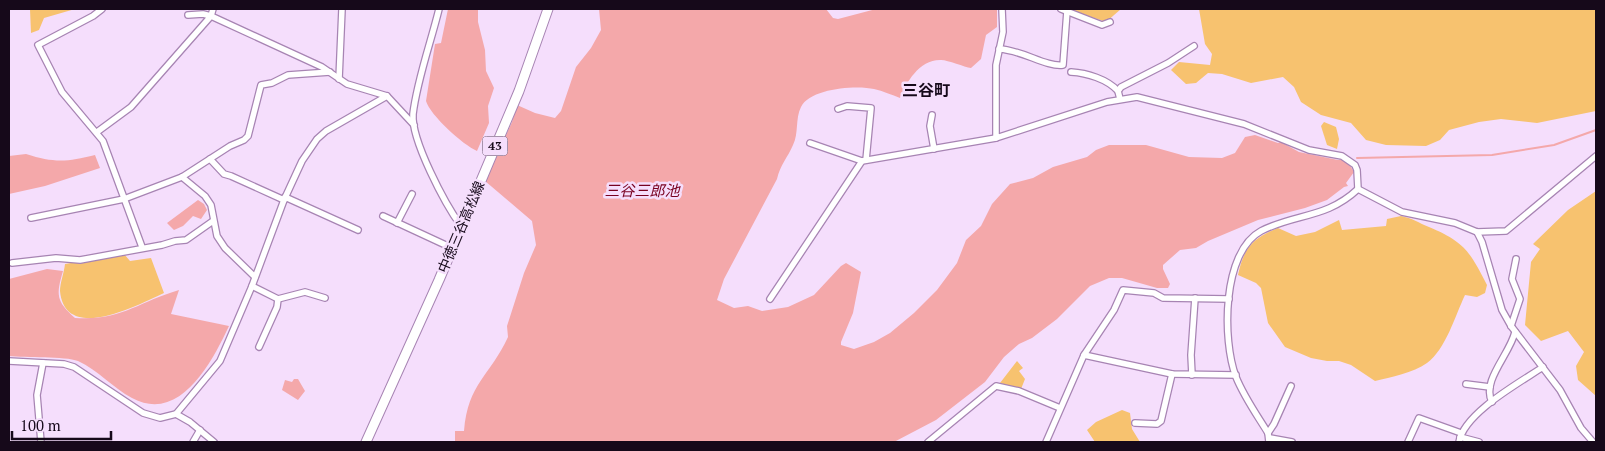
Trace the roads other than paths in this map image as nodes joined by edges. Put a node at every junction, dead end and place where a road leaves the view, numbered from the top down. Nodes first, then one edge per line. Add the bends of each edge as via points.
1 (102, 9) edge
2 (213, 9) edge
3 (342, 9) edge
4 (439, 9) edge
5 (548, 9) edge
6 (1002, 9) edge
7 (1064, 10) edge
8 (188, 16) dead end
9 (211, 16) junction
10 (1110, 22) dead end
11 (1194, 46) dead end
12 (999, 49) junction
13 (330, 72) junction
14 (1071, 72) dead end
15 (339, 79) junction
16 (1118, 91) junction
17 (387, 96) junction
18 (1120, 99) junction
19 (838, 109) dead end
20 (932, 114) dead end
21 (414, 125) junction
22 (97, 132) junction
23 (996, 138) junction
24 (810, 144) dead end
25 (934, 149) junction
26 (1596, 156) edge
27 (210, 159) junction
28 (864, 160) junction
29 (182, 178) junction
30 (1358, 189) junction
31 (412, 194) dead end
32 (285, 198) junction
33 (124, 199) junction
34 (382, 216) dead end
35 (31, 218) dead end
36 (213, 221) junction
37 (397, 223) junction
38 (461, 226) junction
39 (358, 230) dead end
40 (1477, 232) junction
41 (142, 247) junction
42 (452, 248) junction
43 (1516, 259) dead end
44 (12, 263) dead end
45 (255, 277) junction
46 (252, 286) junction
47 (325, 298) dead end
48 (1195, 298) junction
49 (278, 299) junction
50 (770, 299) dead end
51 (1229, 299) junction
52 (1511, 326) junction
53 (1515, 332) junction
54 (259, 347) dead end
55 (1084, 355) junction
56 (9, 361) edge
57 (43, 363) junction
58 (1543, 367) junction
59 (1172, 374) junction
60 (1236, 374) junction
61 (1192, 375) junction
62 (1466, 384) dead end
63 (1291, 386) dead end
64 (1490, 387) junction
65 (1492, 402) junction
66 (1060, 408) junction
67 (176, 414) junction
68 (1135, 423) dead end
69 (200, 430) junction
70 (1269, 438) edge
71 (1460, 438) edge
72 (41, 442) edge
73 (193, 442) edge
74 (214, 442) edge
75 (366, 442) edge
76 (928, 442) edge
77 (1046, 442) edge
78 (1292, 442) edge
79 (1408, 442) edge
80 (1478, 442) edge
81 (1594, 442) edge

1 - 22 street via 38,45 62,92
2 - 9 street
3 - 15 street
4 - 21 street via 416,98
5 - 38 main road, 中徳三谷高松線 / 43 via 519,91
6 - 12 street via 1003,32
7 - 10 street via 1102,25
7 - 12 street via 1063,65 1050,64 1012,49
8 - 9 street
9 - 13 street
9 - 22 street via 131,107
11 - 16 street
12 - 23 street
13 - 15 street
13 - 27 street via 288,76 261,85 248,136
14 - 16 street via 1085,73 1112,84
15 - 17 street
16 - 18 street
17 - 21 street
17 - 32 street via 317,139 302,161
18 - 23 street
18 - 30 street via 1138,97 1238,123 1309,150 1342,156 1355,166
19 - 28 street via 847,106 871,108
20 - 25 street via 930,126
21 - 38 street via 425,161
22 - 33 street
23 - 25 street
24 - 28 street
25 - 28 street
26 - 40 street via 1506,231
27 - 29 street
27 - 32 street via 224,174
28 - 50 street
29 - 33 street
29 - 36 street via 205,196
30 - 40 street via 1402,212 1454,223
30 - 51 street via 1332,208 1276,225 1250,240 1242,249 1237,263
31 - 37 street
32 - 39 street
32 - 45 street
33 - 35 street
33 - 41 street
34 - 37 street
36 - 41 street via 186,240
36 - 45 street via 225,248
37 - 42 street
38 - 42 main road, 中徳三谷高松線 / 43
40 - 52 street via 1502,310
41 - 44 street via 80,260 56,258
42 - 75 main road, 中徳三谷高松線 / 43
43 - 52 street via 1512,279 1520,299
45 - 46 street
46 - 49 street
46 - 67 street via 220,361
47 - 49 street via 305,292
48 - 51 street
48 - 55 street via 1163,298 1154,293 1123,290 1114,310
48 - 61 street
49 - 54 street
51 - 60 street via 1229,341
52 - 53 street
53 - 58 street
53 - 64 street via 1510,350 1494,372
55 - 59 street
55 - 66 street
56 - 57 street
57 - 67 street via 64,364 82,370 143,413 160,418
57 - 72 street via 37,395
58 - 65 street
58 - 81 street via 1581,428
59 - 61 street
59 - 68 street via 1161,421 1157,424
60 - 61 street
60 - 70 street
62 - 64 street
63 - 70 street
64 - 65 street
65 - 71 street via 1477,415
66 - 76 street via 1019,391 996,386
66 - 77 street
67 - 69 street
69 - 73 street
69 - 74 street
70 - 78 street
71 - 79 street via 1418,418
71 - 80 street

